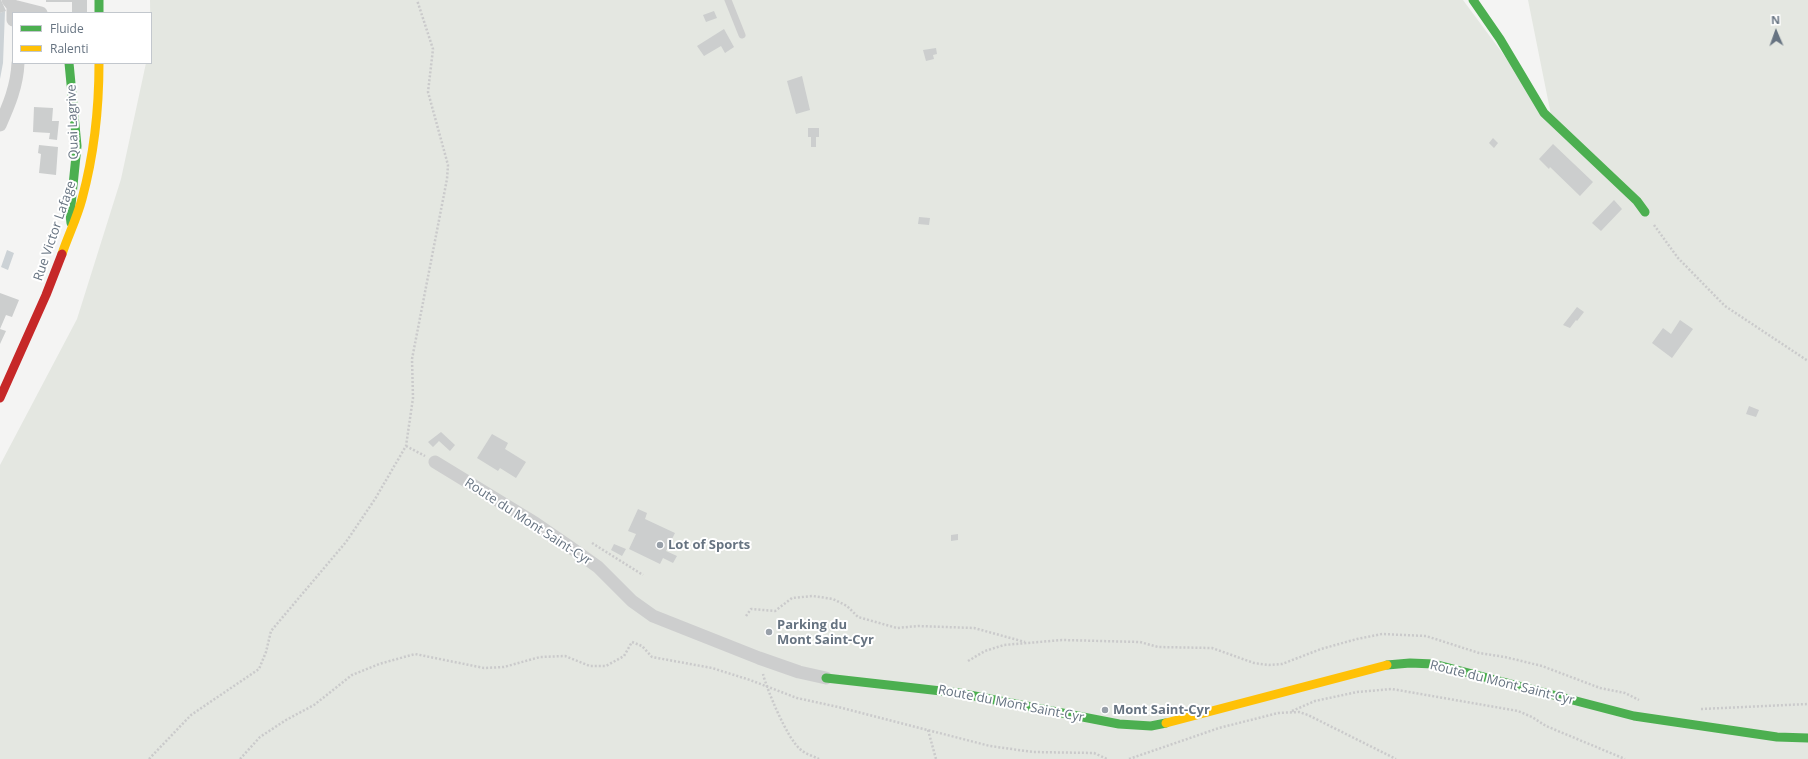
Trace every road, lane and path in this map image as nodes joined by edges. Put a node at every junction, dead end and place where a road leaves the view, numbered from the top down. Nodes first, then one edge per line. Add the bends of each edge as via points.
1 (99, 0) edge
2 (417, 0) edge
3 (728, 0) edge
4 (1473, 0) edge
5 (10, 3) edge
6 (38, 12) edge
7 (99, 12) edge
8 (12, 14) edge
9 (742, 35) dead end
10 (18, 64) edge
11 (69, 64) edge
12 (99, 64) edge
13 (0, 125) edge
14 (1645, 212) joint
15 (72, 228) junction
16 (1808, 361) edge
17 (0, 398) edge
18 (406, 446) junction
19 (435, 462) joint
20 (592, 543) dead end
21 (643, 574) dead end
22 (746, 616) dead end
23 (1027, 642) dead end
24 (826, 678) joint
25 (766, 686) junction
26 (1292, 711) junction
27 (928, 730) junction
28 (1808, 738) edge
29 (149, 759) edge
30 (240, 759) edge
31 (819, 759) edge
32 (936, 759) edge
33 (1107, 759) edge
34 (1128, 759) edge
35 (1396, 759) edge
36 (1625, 759) edge

1 - 7 street
2 - 18 path via 433,48 428,92 448,165 412,360 412,398
3 - 9 lane
4 - 14 street via 1500,39 1544,113 1637,201
5 - 6 street
5 - 8 street
10 - 13 street via 15,86
11 - 15 street, Quai Lagrive via 77,146 70,215
12 - 15 street, Rue Victor Lafage via 94,141 88,175
14 - 16 path via 1678,258 1725,306
15 - 17 street, Rue Victor Lafage via 46,295
18 - 19 path
18 - 29 path via 346,542 271,631 259,669 191,715
19 - 24 street, Route du Mont Saint-Cyr via 570,547 598,567 632,601 653,616 758,658
20 - 21 path
22 - 23 path via 751,609 775,611 792,598 813,596 833,599 847,606 858,617 897,628 974,628
24 - 28 street, Route du Mont Saint-Cyr via 959,693 1119,724 1151,726 1175,722 1371,668 1410,662 1434,664 1634,716 1777,737
25 - 27 path via 797,698
25 - 30 path via 712,668 652,657 642,646 632,642 624,656 606,666 590,666 566,656 484,668 415,654 352,675 314,706 260,737
25 - 31 path via 788,733 800,749
26 - 34 path via 1219,728
26 - 35 path via 1308,715
26 - 36 path via 1315,702 1357,692 1392,689 1411,691 1518,711 1546,726
27 - 32 path
27 - 33 path via 990,746 1033,752 1094,752

